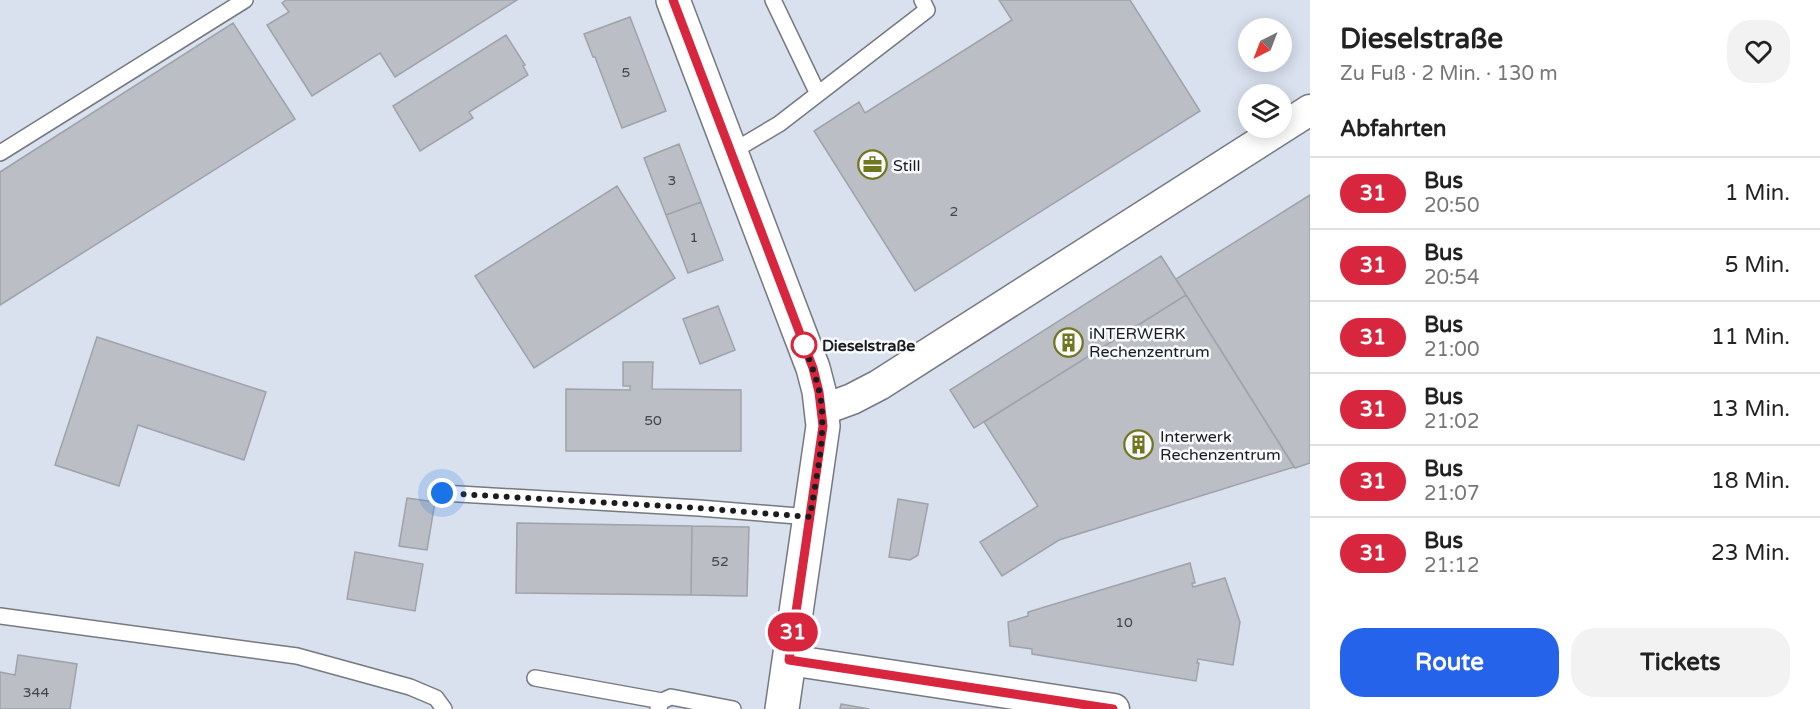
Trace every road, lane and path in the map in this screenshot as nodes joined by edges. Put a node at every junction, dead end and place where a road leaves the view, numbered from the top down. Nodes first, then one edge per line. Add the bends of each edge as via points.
1 (245, 0) edge
2 (673, 0) edge
3 (773, 0) edge
4 (922, 0) edge
5 (818, 94) junction
6 (1310, 110) edge
7 (0, 153) edge
8 (730, 153) junction
9 (822, 410) junction
10 (442, 493) dead end
11 (810, 517) junction
12 (0, 616) edge
13 (789, 660) junction
14 (535, 678) dead end
15 (660, 705) edge
16 (444, 709) edge
17 (733, 709) edge
18 (782, 709) edge
19 (1114, 709) edge

1 - 7 lane
2 - 8 main road
3 - 5 lane
4 - 5 lane via 927,10
5 - 8 lane via 779,124
6 - 9 street via 879,386
8 - 9 main road via 813,368
9 - 11 main road
10 - 11 lane
11 - 13 main road
12 - 16 lane via 297,656 410,687 436,698
13 - 18 main road
13 - 19 street
14 - 15 lane
15 - 17 lane via 671,697

